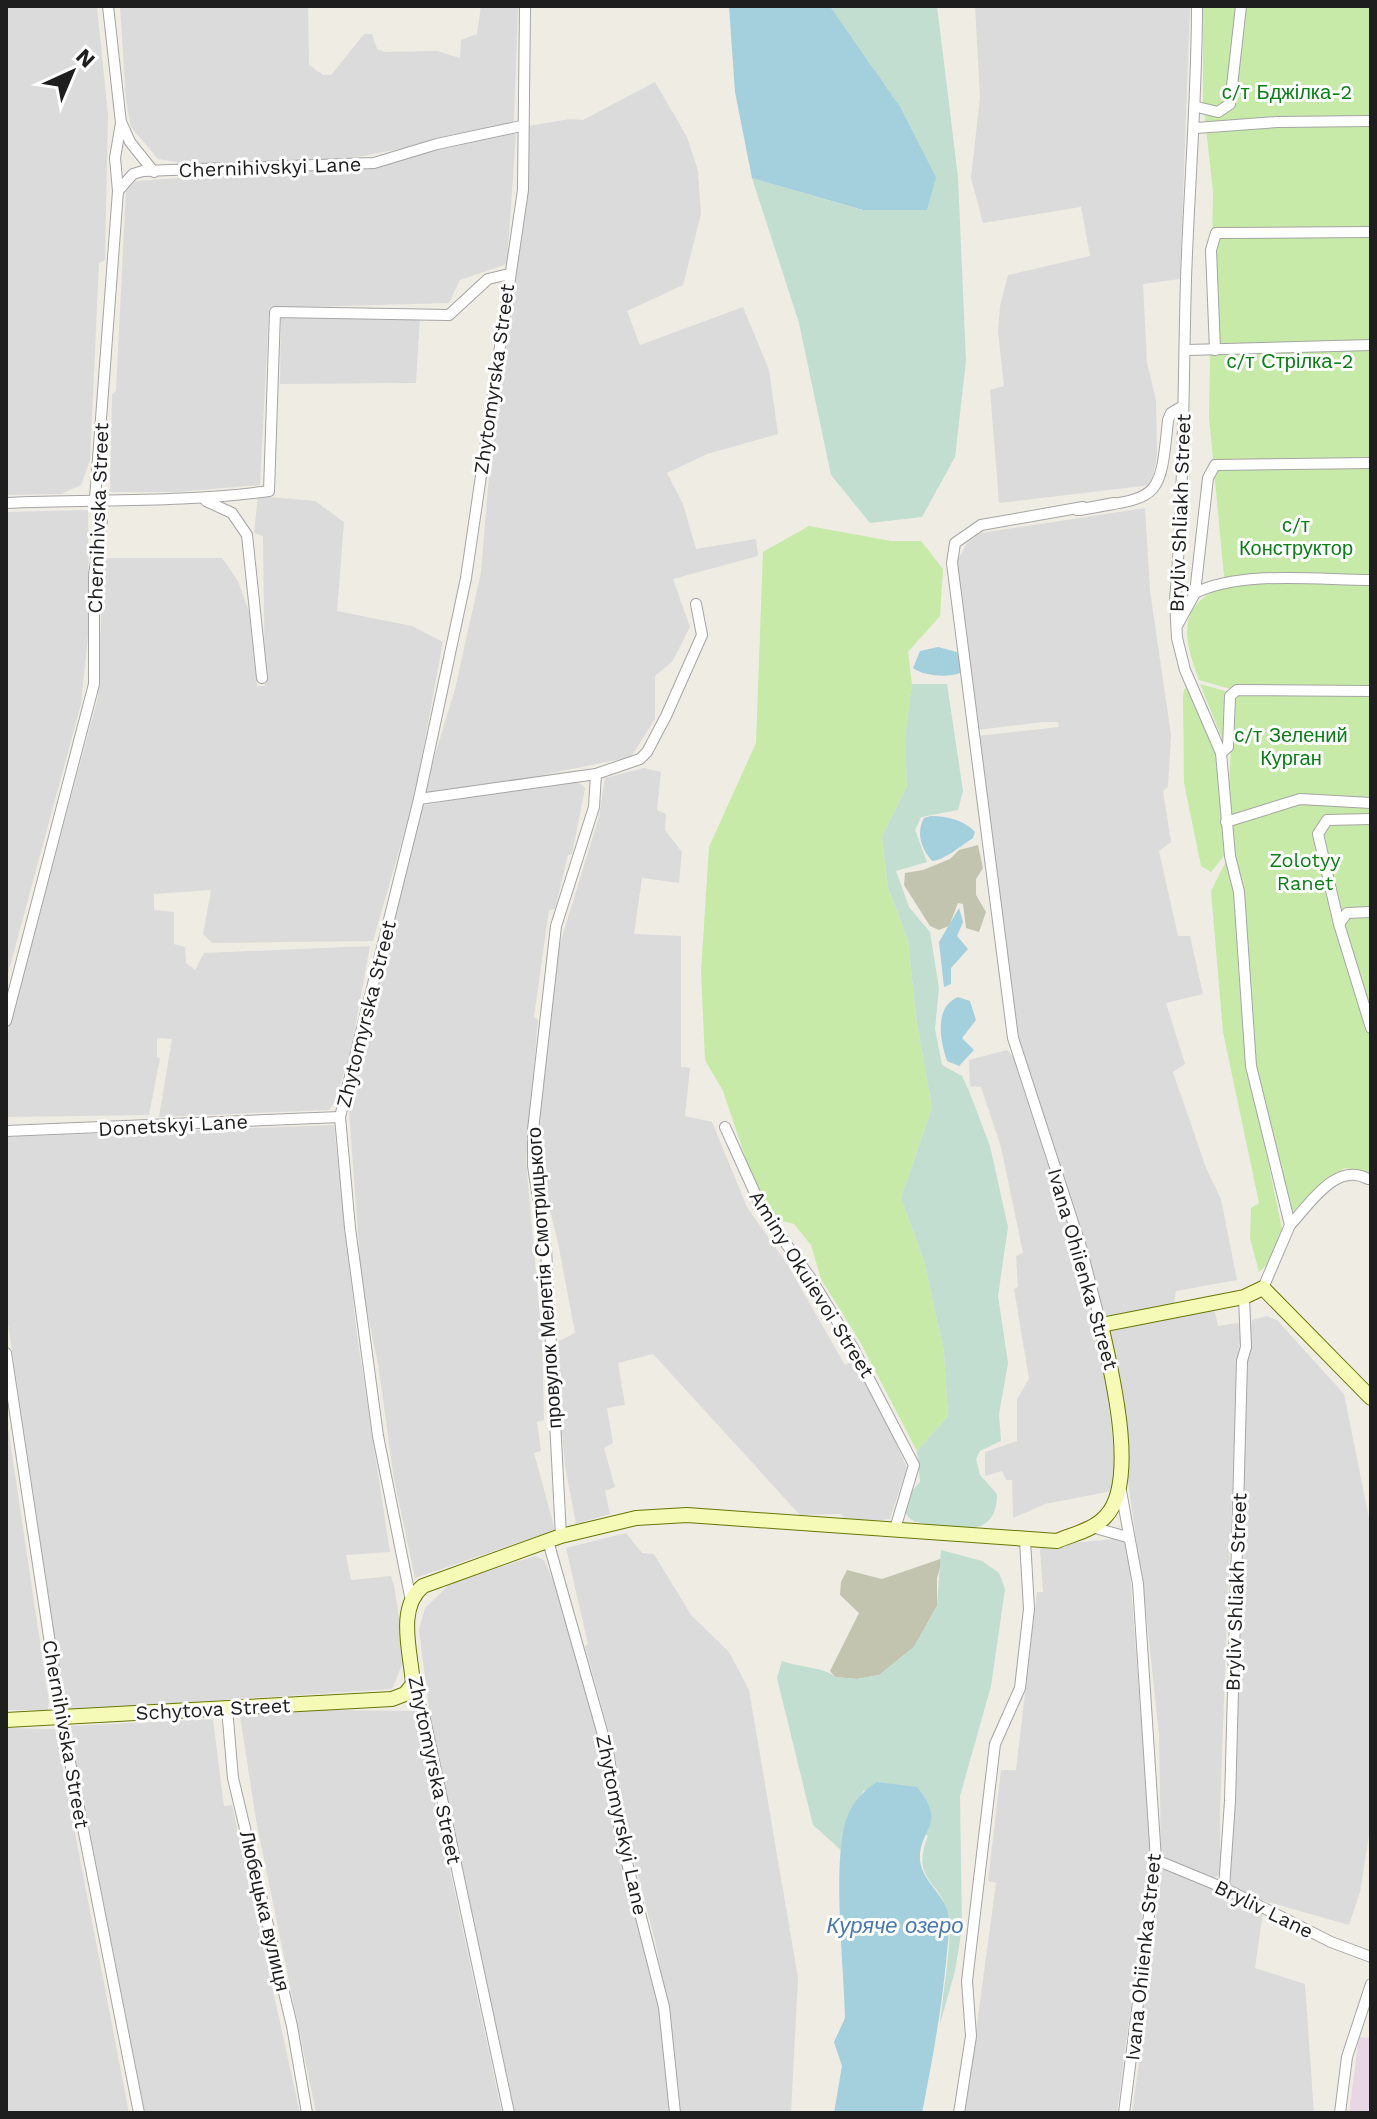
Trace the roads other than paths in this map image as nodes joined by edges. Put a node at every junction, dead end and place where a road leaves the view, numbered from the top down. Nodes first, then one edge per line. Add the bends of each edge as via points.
1 (108, 6) edge
2 (525, 6) edge
3 (1197, 6) edge
4 (1241, 6) edge
5 (1197, 107) junction
6 (1371, 121) edge
7 (121, 123) junction
8 (521, 126) junction
9 (1196, 128) junction
10 (154, 172) junction
11 (118, 191) junction
12 (1371, 232) edge
13 (509, 274) junction
14 (1371, 345) edge
15 (1187, 350) junction
16 (1215, 350) junction
17 (1183, 406) junction
18 (1371, 463) edge
19 (239, 495) junction
20 (95, 499) junction
21 (204, 500) junction
22 (6, 503) edge
23 (232, 513) junction
24 (970, 531) junction
25 (1371, 580) edge
26 (1195, 593) junction
27 (696, 604) dead end
28 (1178, 626) junction
29 (262, 678) dead end
30 (1371, 691) edge
31 (1221, 753) junction
32 (596, 774) junction
33 (419, 799) junction
34 (1371, 803) edge
35 (1371, 819) edge
36 (1226, 822) junction
37 (1371, 912) edge
38 (1339, 924) junction
39 (1368, 1005) edge
40 (6, 1021) edge
41 (1371, 1028) edge
42 (340, 1117) junction
43 (725, 1127) dead end
44 (6, 1131) edge
45 (1369, 1179) edge
46 (1371, 1192) edge
47 (1290, 1225) junction
48 (1263, 1288) junction
49 (1244, 1297) junction
50 (1101, 1325) junction
51 (6, 1353) edge
52 (1371, 1398) edge
53 (1121, 1491) junction
54 (1092, 1527) junction
55 (895, 1529) junction
56 (1127, 1537) junction
57 (554, 1538) junction
58 (1025, 1540) junction
59 (410, 1596) junction
60 (413, 1684) junction
61 (227, 1708) junction
62 (61, 1716) junction
63 (6, 1720) edge
64 (1156, 1860) junction
65 (1224, 1888) junction
66 (1371, 1957) edge
67 (1371, 1984) edge
68 (139, 2113) edge
69 (307, 2113) edge
70 (509, 2113) edge
71 (675, 2113) edge
72 (959, 2113) edge
73 (1124, 2113) edge
74 (1340, 2113) edge

1 - 7 street, Chernihivska Street
2 - 8 street, Zhytomyrska Street
3 - 5 street, Bryliv Shliakh Street
4 - 5 street via 1230,104 1222,112
5 - 9 street, Bryliv Shliakh Street
6 - 9 street
7 - 10 street
7 - 11 street, Chernihivska Street via 115,158
8 - 10 street, Chernihivskyi Lane via 374,163
8 - 13 street, Zhytomyrska Street via 523,190
9 - 15 street, Bryliv Shliakh Street
10 - 11 street, Chernihivskyi Lane via 133,174
11 - 20 street, Chernihivska Street
12 - 16 street via 1216,233 1211,250
13 - 19 street via 488,279 449,315 275,312 269,491
13 - 33 street, Zhytomyrska Street via 466,578
14 - 16 street
15 - 16 street
15 - 17 street, Bryliv Shliakh Street
17 - 24 street via 1171,413 1163,470 1146,498
17 - 28 street, Bryliv Shliakh Street
18 - 26 street via 1215,465 1208,478
19 - 21 street
19 - 23 street
20 - 21 street
20 - 22 street
20 - 40 street, Chernihivska Street via 102,520 94,575 94,684
21 - 23 street
23 - 29 street via 247,535
24 - 24 street via 986,527 1083,507 985,524
24 - 24 street via 1015,521 1114,503 1085,508
24 - 50 street, Ivana Ohiienka Street via 955,543 952,577 1013,1038
25 - 26 street via 1240,580
26 - 28 street
27 - 32 street via 702,635 647,752
28 - 31 street, Bryliv Shliakh Street via 1185,670
30 - 31 street via 1235,691 1228,706 1228,747
31 - 36 street, Bryliv Shliakh Street
32 - 33 street
32 - 57 street, провулок Мелетія Смотрицького via 594,807 556,926 533,1130 546,1249
33 - 42 street, Zhytomyrska Street
34 - 36 street via 1300,799
35 - 38 street via 1332,819 1320,826
36 - 47 street, Bryliv Shliakh Street via 1239,892 1251,1066
37 - 38 street via 1347,913
38 - 39 street
39 - 41 street
42 - 44 street, Donetskyi Lane
42 - 59 street, Zhytomyrska Street via 378,1436
43 - 55 street, Aminy Okuievoi Street via 764,1213 852,1346 914,1465
45 - 46 street
45 - 47 street via 1342,1175
47 - 48 street
48 - 49 street
48 - 52 street
49 - 50 street
49 - 65 street, Bryliv Shliakh Street
50 - 53 street, Ivana Ohiienka Street via 1114,1379
51 - 62 street, Chernihivska Street
53 - 54 street via 1104,1519
53 - 56 street, Ivana Ohiienka Street
54 - 56 street
54 - 58 street via 1057,1541
55 - 57 street via 687,1515 624,1520
55 - 58 street
56 - 64 street, Ivana Ohiienka Street via 1138,1584
57 - 59 street via 423,1586
57 - 71 street, Zhytomyrskyi Lane via 664,2007
58 - 72 street via 1029,1609 1020,1688 995,1744 967,1981 971,2036
59 - 60 street, Zhytomyrska Street
60 - 61 street, Schytova Street via 392,1699
60 - 70 street, Zhytomyrska Street via 425,1719
61 - 62 street, Schytova Street
61 - 69 street, Любецька вулиця via 233,1778
62 - 63 street, Schytova Street
62 - 68 street, Chernihivska Street
64 - 65 street, Bryliv Lane
64 - 73 street, Ivana Ohiienka Street
65 - 66 street, Bryliv Lane
67 - 74 street via 1347,2057

